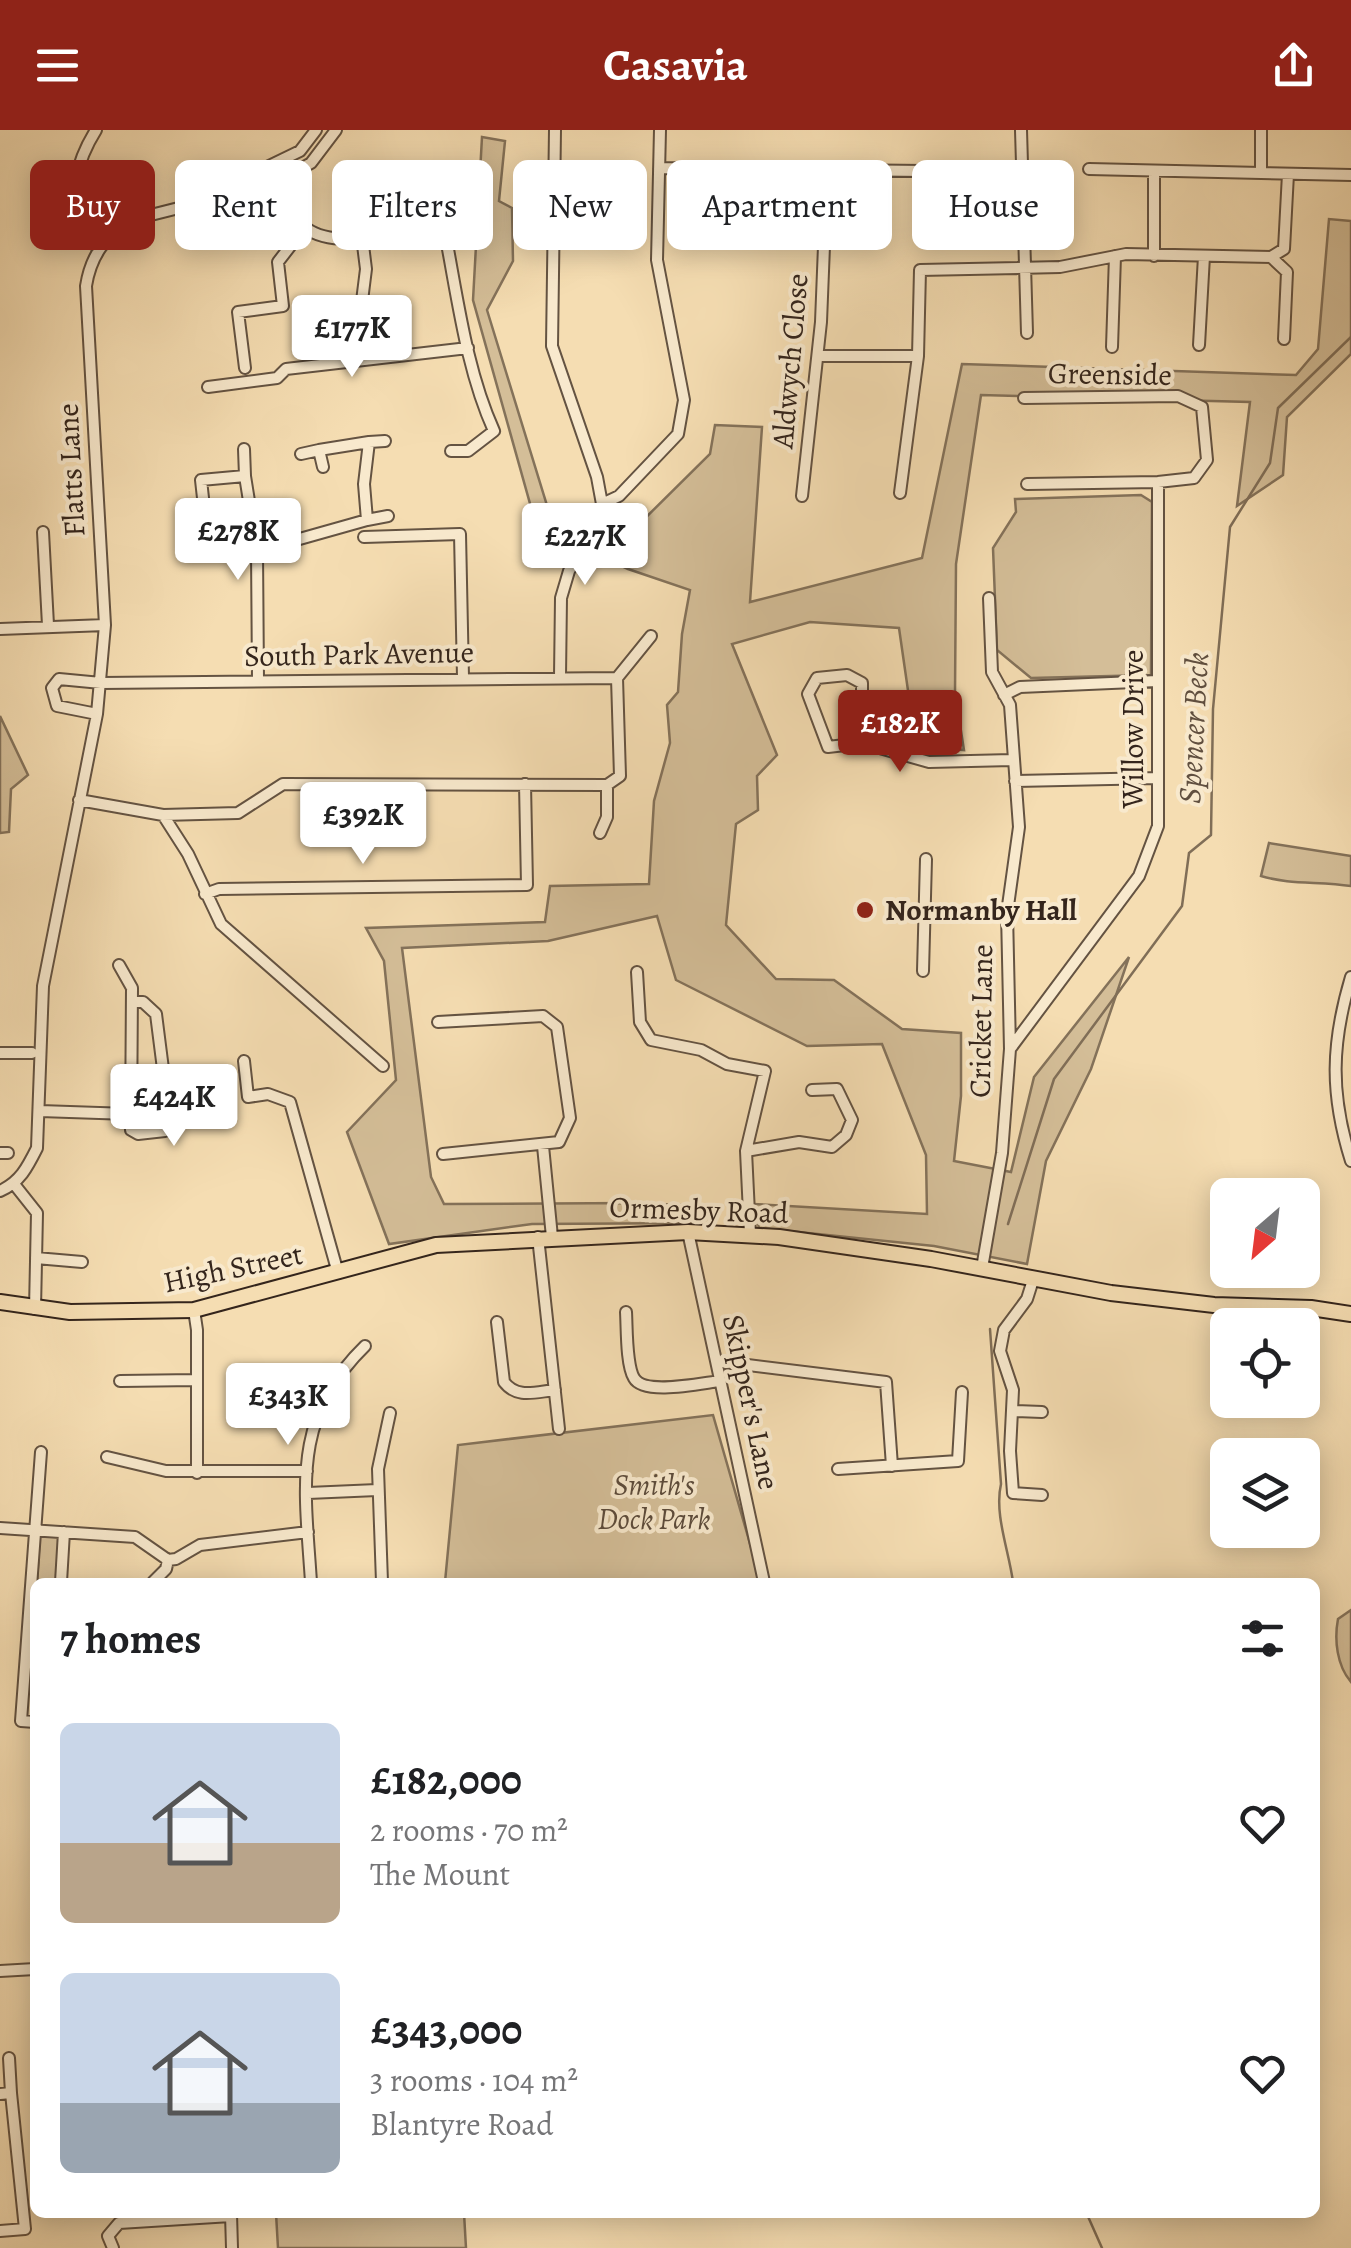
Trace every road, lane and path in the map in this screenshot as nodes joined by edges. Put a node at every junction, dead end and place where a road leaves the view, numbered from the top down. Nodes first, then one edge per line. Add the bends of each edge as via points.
1 (96, 130) edge
2 (316, 130) edge
3 (336, 130) edge
4 (556, 130) edge
5 (660, 130) edge
6 (1021, 130) edge
7 (1262, 130) edge
8 (82, 160) edge
9 (281, 160) edge
10 (1020, 160) edge
11 (312, 162) edge
12 (659, 168) junction
13 (667, 168) edge
14 (1089, 169) dead end
15 (1154, 170) junction
16 (1261, 173) junction
17 (1288, 174) junction
18 (1351, 175) edge
19 (98, 250) edge
20 (288, 250) edge
21 (364, 250) edge
22 (448, 250) edge
23 (823, 250) edge
24 (1025, 250) edge
25 (1114, 256) junction
26 (1154, 256) junction
27 (1204, 256) junction
28 (1271, 257) junction
29 (1026, 268) junction
30 (1027, 333) dead end
31 (1284, 340) dead end
32 (1200, 345) dead end
33 (1112, 346) dead end
34 (468, 348) junction
35 (818, 356) junction
36 (918, 356) junction
37 (368, 358) junction
38 (245, 368) dead end
39 (208, 387) dead end
40 (1024, 398) dead end
41 (385, 441) dead end
42 (369, 442) junction
43 (244, 449) dead end
44 (320, 450) junction
45 (452, 451) dead end
46 (301, 454) dead end
47 (323, 467) dead end
48 (245, 476) junction
49 (1158, 482) junction
50 (1027, 484) dead end
51 (900, 494) dead end
52 (802, 496) dead end
53 (602, 504) junction
54 (204, 507) dead end
55 (388, 516) dead end
56 (367, 520) junction
57 (43, 532) dead end
58 (364, 537) dead end
59 (258, 552) junction
60 (990, 598) dead end
61 (48, 625) junction
62 (105, 625) junction
63 (0, 629) edge
64 (651, 636) dead end
65 (560, 676) junction
66 (462, 677) junction
67 (618, 678) junction
68 (258, 680) junction
69 (1157, 681) junction
70 (101, 683) junction
71 (1004, 695) junction
72 (96, 714) junction
73 (862, 744) junction
74 (1012, 760) junction
75 (1158, 778) junction
76 (1016, 781) junction
77 (525, 784) junction
78 (607, 784) junction
79 (79, 800) junction
80 (163, 815) junction
81 (600, 833) dead end
82 (926, 859) dead end
83 (206, 894) junction
84 (924, 912) junction
85 (1007, 913) junction
86 (119, 965) dead end
87 (923, 971) dead end
88 (637, 972) dead end
89 (1351, 977) edge
90 (132, 1002) junction
91 (438, 1022) dead end
92 (1010, 1048) junction
93 (0, 1053) edge
94 (32, 1053) dead end
95 (244, 1061) dead end
96 (383, 1066) dead end
97 (812, 1090) dead end
98 (1336, 1096) junction
99 (1351, 1096) edge
100 (40, 1112) junction
101 (129, 1114) junction
102 (543, 1146) junction
103 (746, 1151) junction
104 (443, 1154) dead end
105 (1351, 1161) edge
106 (14, 1184) junction
107 (0, 1191) edge
108 (688, 1232) junction
109 (750, 1234) junction
110 (545, 1237) junction
111 (414, 1250) joint
112 (36, 1258) junction
113 (82, 1262) dead end
114 (982, 1268) junction
115 (338, 1273) junction
116 (1033, 1280) junction
117 (0, 1302) edge
118 (34, 1309) junction
119 (194, 1310) junction
120 (626, 1312) dead end
121 (1351, 1314) edge
122 (496, 1322) dead end
123 (365, 1346) dead end
124 (716, 1361) junction
125 (196, 1380) junction
126 (120, 1381) dead end
127 (720, 1381) junction
128 (555, 1390) junction
129 (962, 1392) dead end
130 (1013, 1411) junction
131 (1042, 1412) dead end
132 (390, 1413) dead end
133 (559, 1429) dead end
134 (41, 1452) dead end
135 (107, 1457) dead end
136 (892, 1466) junction
137 (838, 1470) dead end
138 (307, 1471) junction
139 (197, 1473) junction
140 (378, 1490) junction
141 (308, 1493) junction
142 (1042, 1495) dead end
143 (0, 1528) edge
144 (35, 1530) junction
145 (64, 1532) junction
146 (308, 1532) junction
147 (168, 1560) junction
148 (31, 1578) edge
149 (61, 1578) edge
150 (157, 1578) edge
151 (311, 1578) edge
152 (382, 1578) edge
153 (763, 1578) edge
154 (30, 1598) edge
155 (30, 1722) edge
156 (30, 1969) edge
157 (0, 1971) edge
158 (9, 2058) dead end
159 (5, 2093) edge
160 (175, 2218) edge
161 (231, 2218) edge
162 (0, 2231) edge
163 (114, 2248) edge
164 (232, 2248) edge

1 - 8 street
2 - 9 street via 300,151
3 - 11 street
4 - 53 street via 552,346
5 - 12 street
6 - 10 street
7 - 16 street
12 - 13 street
12 - 53 street via 657,260 684,400 678,434 619,496
14 - 15 street
15 - 16 street
15 - 26 street
16 - 17 street
17 - 18 street
17 - 28 street via 1284,249
19 - 62 street, Flatts Lane via 86,286
20 - 38 street via 278,262 283,306 238,312
21 - 37 street
22 - 34 street
23 - 35 street, Aldwych Close
24 - 29 street
25 - 26 street
25 - 29 street
25 - 33 street
26 - 27 street
27 - 28 street
27 - 32 street
28 - 31 street via 1287,272
29 - 30 street
29 - 36 street via 920,270
34 - 37 street
34 - 45 street via 494,431 468,451
35 - 36 street
35 - 52 street, Aldwych Close
36 - 51 street
37 - 39 street
40 - 49 street, Greenside via 1178,396 1202,407 1208,460 1194,478
41 - 42 street
42 - 44 street
42 - 56 street
43 - 48 street
44 - 46 street
44 - 47 street
48 - 54 street via 201,480
48 - 59 street
49 - 50 street
49 - 69 street, Willow Drive
53 - 65 street via 561,598
55 - 56 street
56 - 59 street
57 - 61 street
58 - 66 street via 460,534
59 - 68 street
60 - 71 street, Cricket Lane via 992,672
61 - 62 street
61 - 63 street
62 - 70 street, Flatts Lane
64 - 67 street
65 - 66 street, South Park Avenue
65 - 67 street, South Park Avenue
66 - 68 street, South Park Avenue
67 - 78 street via 620,776
68 - 70 street, South Park Avenue
69 - 71 street via 1020,687
69 - 75 street, Willow Drive
70 - 72 street, Flatts Lane
70 - 72 street, South Park Avenue via 59,680 52,688 57,706
71 - 74 street, Cricket Lane
72 - 79 street, Flatts Lane
73 - 73 street via 828,746 808,694 817,678 848,675 862,683
73 - 74 street via 929,762
74 - 76 street, Cricket Lane
75 - 76 street
75 - 92 street, Willow Drive via 1158,826 1139,876
76 - 85 street, Cricket Lane via 1018,827
77 - 78 street
77 - 80 street via 283,784 238,813
77 - 83 street via 527,885
78 - 81 street
79 - 80 street
79 - 100 street, Flatts Lane via 44,986
80 - 83 street
82 - 84 street
83 - 96 street via 221,924
84 - 85 street
84 - 87 street
85 - 92 street, Cricket Lane
86 - 90 street
88 - 103 street via 640,1022 651,1040 765,1071
89 - 98 street via 1336,1037
90 - 101 street
90 - 101 street via 144,1002 156,1014 170,1124 165,1132 138,1134
91 - 102 street via 543,1016 557,1027 570,1118 559,1142
92 - 114 street, Cricket Lane via 1002,1154
93 - 94 street
95 - 115 street via 248,1097 268,1094 290,1102
97 - 103 street via 837,1089 852,1120 846,1136 832,1146 799,1142
98 - 99 street
98 - 105 street
100 - 101 street
100 - 106 street, Flatts Lane via 36,1148
102 - 104 street
102 - 110 street
103 - 109 street
106 - 107 street
106 - 112 street via 37,1213
108 - 109 main road, Ormesby Road
108 - 110 main road, Ormesby Road
108 - 124 street, Skipper's Lane
109 - 114 main road, Ormesby Road
110 - 111 main road, Ormesby Road
110 - 128 street
111 - 115 main road, High Street
112 - 113 street
112 - 118 street
114 - 116 main road, Ormesby Road
115 - 119 main road, High Street
116 - 121 main road, Ormesby Road via 1188,1302
116 - 130 street via 1004,1330 1000,1351
117 - 118 main road, High Street
118 - 119 main road, High Street
119 - 125 street
120 - 127 street via 632,1372 640,1384
122 - 128 street via 508,1388 520,1394
123 - 138 street via 318,1411
124 - 127 street, Skipper's Lane
124 - 136 street via 886,1382
125 - 126 street
125 - 139 street
127 - 153 street, Skipper's Lane
128 - 133 street
129 - 136 street via 958,1461
130 - 131 street
130 - 142 street via 1014,1493
132 - 140 street
134 - 144 street
135 - 139 street
136 - 137 street
138 - 139 street
138 - 141 street
140 - 141 street
140 - 152 street
141 - 146 street
143 - 144 street
144 - 145 street
144 - 148 street
145 - 147 street via 136,1536
145 - 149 street
146 - 147 street via 200,1545
146 - 151 street
147 - 150 street
154 - 155 street via 21,1721
156 - 157 street
158 - 159 street
159 - 162 street via 25,2229
160 - 163 street via 119,2222 108,2236
161 - 164 street

